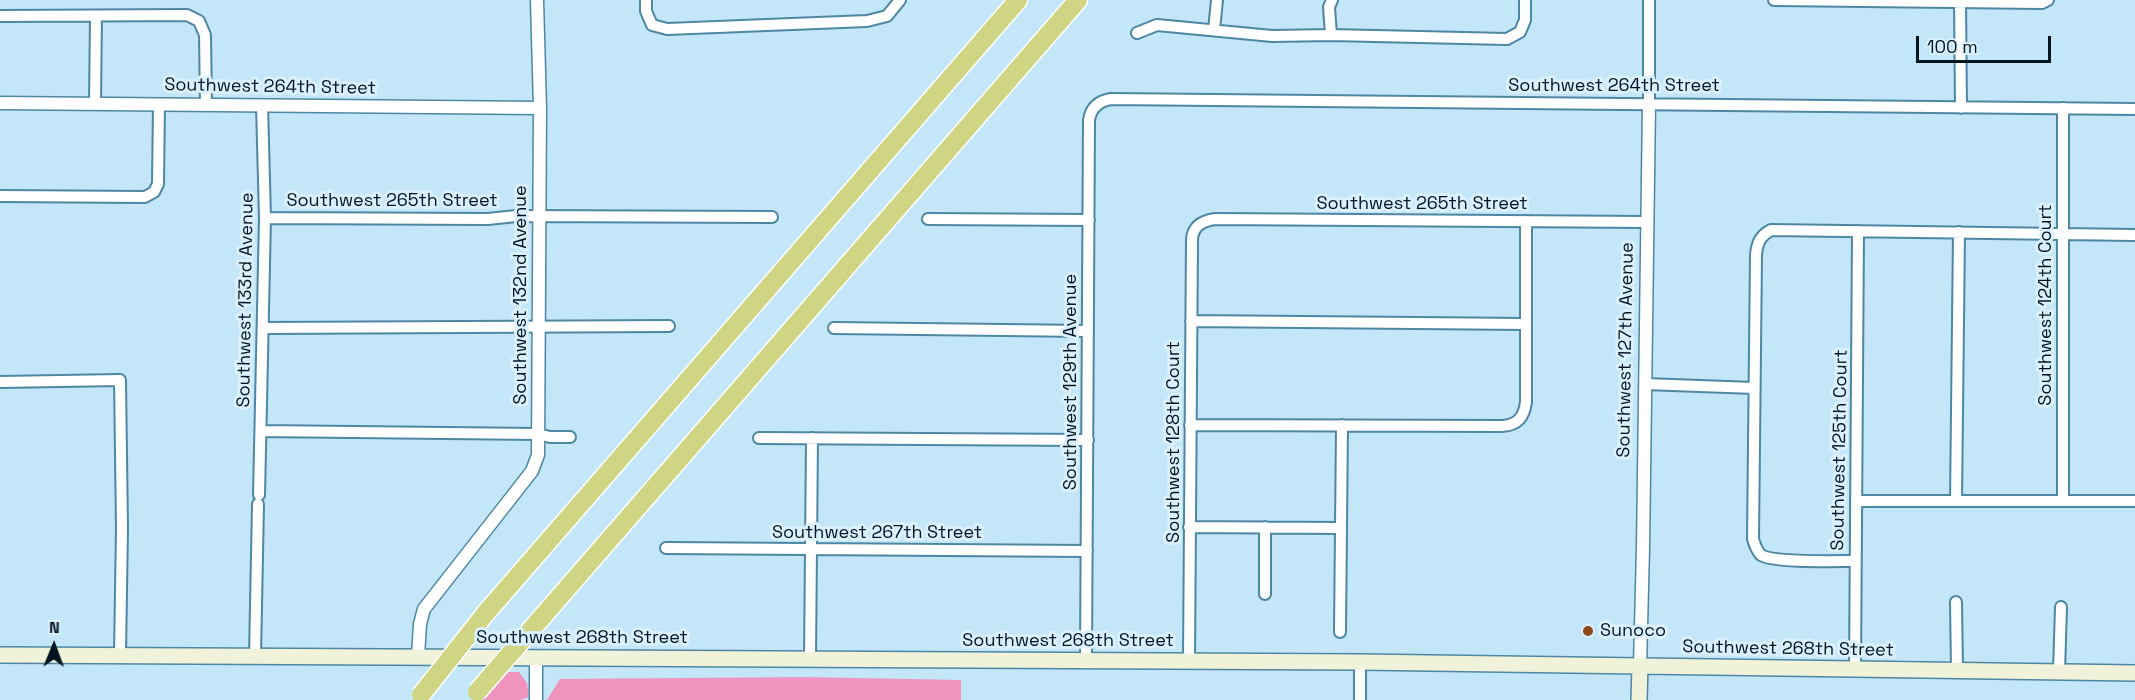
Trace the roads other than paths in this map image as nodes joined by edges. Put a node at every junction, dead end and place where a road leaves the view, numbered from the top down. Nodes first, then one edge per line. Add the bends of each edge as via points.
1 (537, 0) edge
2 (645, 0) edge
3 (900, 0) edge
4 (1018, 0) edge
5 (1078, 0) edge
6 (1217, 0) edge
7 (1332, 0) edge
8 (1525, 0) edge
9 (1649, 0) edge
10 (1774, 0) edge
11 (2048, 0) edge
12 (1960, 1) edge
13 (0, 16) edge
14 (96, 16) junction
15 (1214, 30) junction
16 (1137, 33) dead end
17 (1331, 35) junction
18 (0, 103) edge
19 (95, 104) junction
20 (159, 104) junction
21 (1649, 104) junction
22 (206, 105) junction
23 (262, 105) junction
24 (1095, 106) joint
25 (540, 108) junction
26 (1961, 108) junction
27 (2063, 108) junction
28 (2135, 109) edge
29 (0, 196) edge
30 (540, 216) junction
31 (772, 217) dead end
32 (265, 218) junction
33 (928, 219) dead end
34 (1089, 220) junction
35 (1526, 221) junction
36 (1647, 222) junction
37 (1198, 225) joint
38 (1858, 231) junction
39 (1959, 232) junction
40 (2062, 234) junction
41 (2135, 235) edge
42 (1191, 321) junction
43 (1526, 324) junction
44 (669, 326) dead end
45 (539, 327) junction
46 (263, 328) junction
47 (834, 328) dead end
48 (1088, 331) junction
49 (0, 382) edge
50 (1645, 384) junction
51 (1754, 388) junction
52 (1190, 425) junction
53 (1342, 425) junction
54 (261, 431) junction
55 (538, 434) junction
56 (570, 437) dead end
57 (759, 438) dead end
58 (812, 438) junction
59 (1088, 440) junction
60 (1856, 501) junction
61 (1956, 501) junction
62 (2063, 501) junction
63 (2135, 501) edge
64 (1189, 527) junction
65 (1265, 527) junction
66 (1340, 528) junction
67 (666, 548) dead end
68 (811, 549) junction
69 (1087, 551) junction
70 (1855, 561) junction
71 (1265, 594) dead end
72 (1956, 602) dead end
73 (2061, 607) dead end
74 (1340, 632) dead end
75 (120, 654) junction
76 (0, 655) edge
77 (255, 656) junction
78 (418, 656) junction
79 (536, 657) junction
80 (810, 658) junction
81 (1086, 660) junction
82 (1189, 661) junction
83 (1360, 662) junction
84 (1640, 666) junction
85 (1855, 669) junction
86 (1957, 670) junction
87 (2059, 672) junction
88 (2135, 672) edge
89 (473, 696) edge
90 (419, 697) edge
91 (536, 700) edge
92 (1360, 700) edge
93 (1640, 700) edge

1 - 25 street, Southwest 132nd Avenue
2 - 3 street via 652,25 666,29 867,21 887,16
4 - 90 highway, bridge via 485,614
5 - 89 highway, bridge
6 - 15 street
7 - 17 street
8 - 17 street via 1525,20 1520,32 1507,39
9 - 21 street, Southwest 127th Avenue
10 - 12 street
11 - 12 street
12 - 26 street
13 - 14 street
14 - 19 street
14 - 22 street via 187,15 199,21 205,35
15 - 16 street via 1157,26
15 - 17 street via 1272,36
18 - 19 street, Southwest 264th Street
19 - 20 street, Southwest 264th Street
20 - 22 street, Southwest 264th Street
20 - 29 street via 158,184 154,192 145,197
21 - 24 street, Southwest 264th Street via 1111,99
21 - 26 street, Southwest 264th Street
21 - 36 street, Southwest 127th Avenue
22 - 23 street, Southwest 264th Street
23 - 25 street, Southwest 264th Street
23 - 32 street, Southwest 133rd Avenue
24 - 34 street, Southwest 129th Avenue via 1089,120
25 - 30 street, Southwest 132nd Avenue
26 - 27 street, Southwest 264th Street
27 - 28 street, Southwest 264th Street
27 - 40 street, Southwest 124th Court
30 - 31 street, Southwest 265th Street
30 - 32 street, Southwest 265th Street
30 - 45 street, Southwest 132nd Avenue
32 - 46 street, Southwest 133rd Avenue
33 - 34 street
34 - 48 street, Southwest 129th Avenue
35 - 36 street, Southwest 265th Street
35 - 37 street, Southwest 265th Street via 1215,219
35 - 43 street
36 - 50 street, Southwest 127th Avenue
37 - 42 street, Southwest 128th Court via 1192,239
38 - 39 street
38 - 51 street via 1771,230 1759,240
38 - 60 street, Southwest 125th Court
39 - 40 street
39 - 61 street
40 - 41 street
40 - 62 street, Southwest 124th Court
42 - 43 street
42 - 52 street, Southwest 128th Court
43 - 53 street via 1526,402 1519,421 1509,426
44 - 45 street
45 - 46 street
45 - 55 street, Southwest 132nd Avenue
46 - 54 street, Southwest 133rd Avenue
47 - 48 street
48 - 59 street, Southwest 129th Avenue
49 - 75 street via 120,380
50 - 51 street
50 - 84 street, Southwest 127th Avenue
51 - 70 street via 1755,548 1774,559
52 - 53 street
52 - 64 street, Southwest 128th Court
53 - 66 street
54 - 55 street
54 - 77 street, Southwest 133rd Avenue
55 - 56 street
55 - 78 street, Southwest 132nd Avenue via 538,454 532,471 424,609
57 - 58 street
58 - 59 street
58 - 68 street
59 - 69 street, Southwest 129th Avenue
60 - 61 street
60 - 70 street, Southwest 125th Court
61 - 62 street
62 - 63 street
64 - 65 street
64 - 82 street, Southwest 128th Court
65 - 66 street
65 - 71 street
66 - 74 street
67 - 68 street, Southwest 267th Street
68 - 69 street, Southwest 267th Street
68 - 80 street
69 - 81 street, Southwest 129th Avenue
70 - 85 street, Southwest 125th Court
72 - 86 street
73 - 87 street
75 - 76 main road, Southwest 268th Street
75 - 77 main road, Southwest 268th Street
77 - 78 main road, Southwest 268th Street
78 - 79 main road, Southwest 268th Street
79 - 80 main road, Southwest 268th Street
79 - 91 street
80 - 81 main road, Southwest 268th Street
81 - 82 main road, Southwest 268th Street
82 - 83 main road, Southwest 268th Street
83 - 84 main road, Southwest 268th Street
83 - 92 street
84 - 85 main road, Southwest 268th Street
84 - 93 main road, Southwest 127th Avenue
85 - 86 main road, Southwest 268th Street
86 - 87 main road, Southwest 268th Street
87 - 88 main road, Southwest 268th Street

